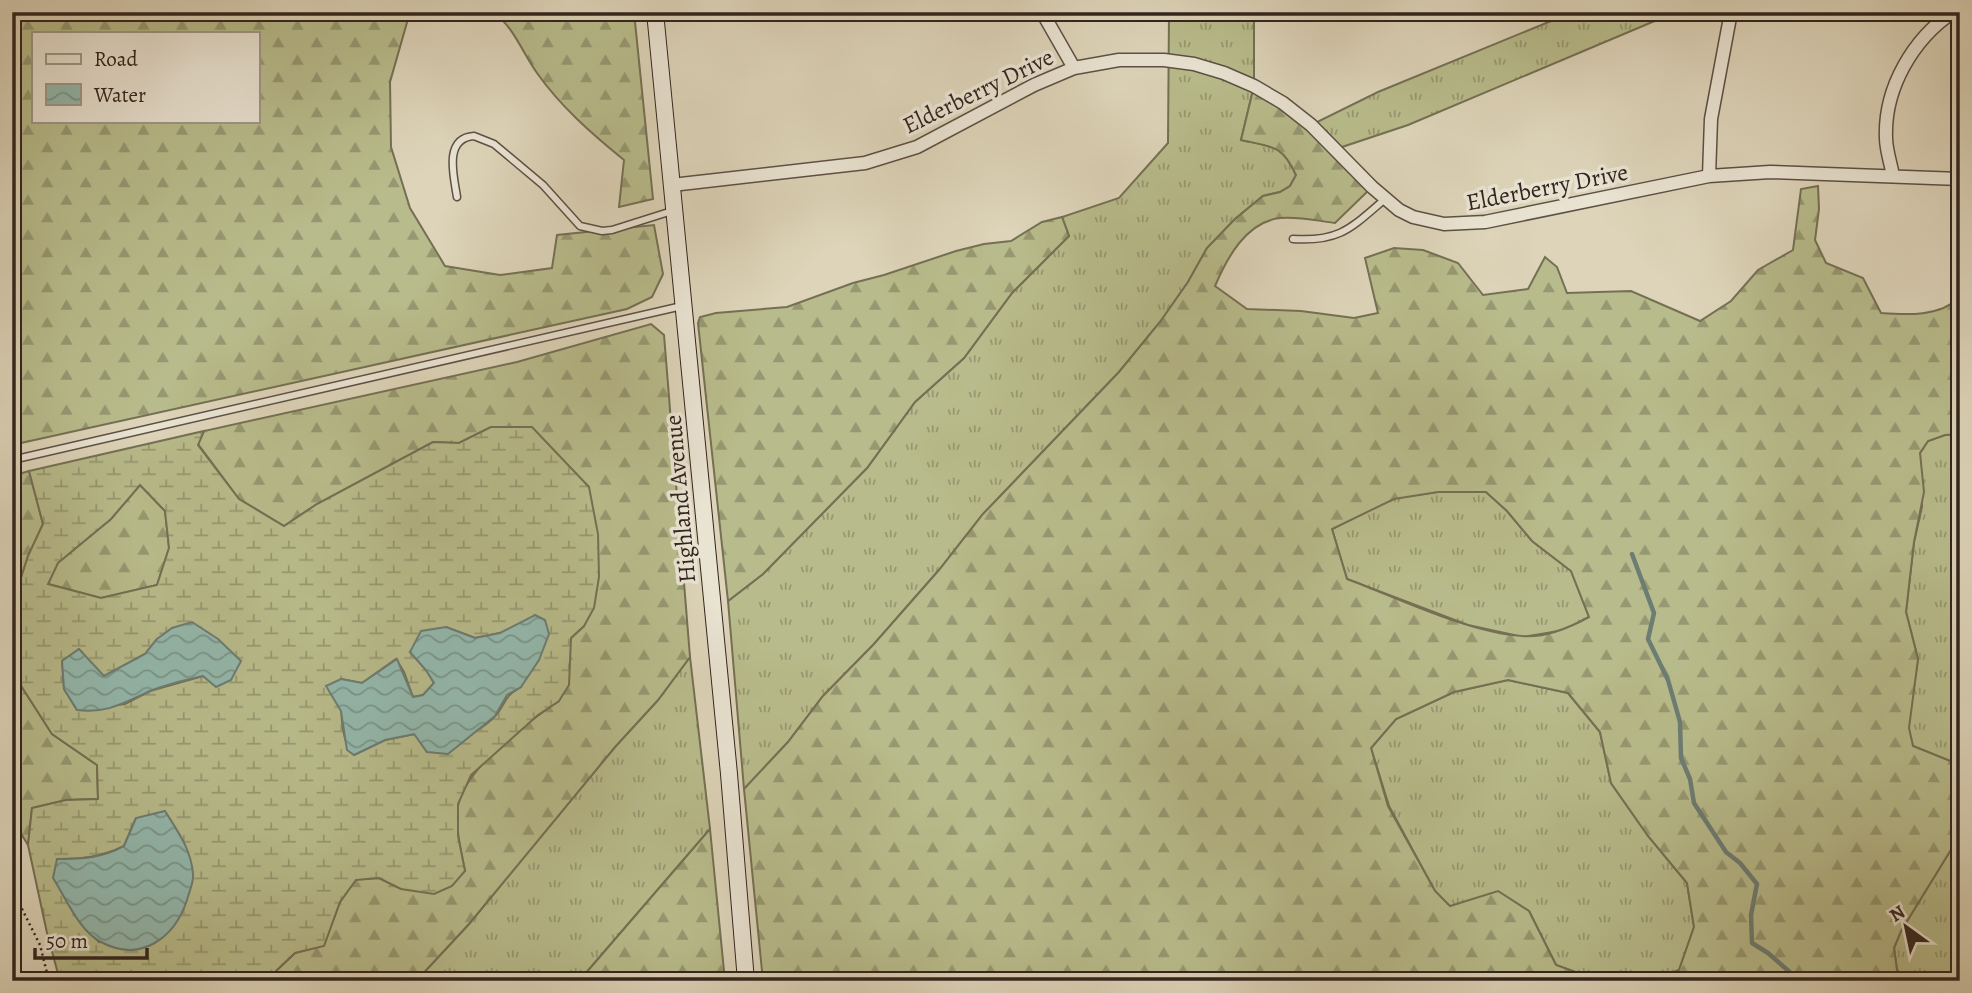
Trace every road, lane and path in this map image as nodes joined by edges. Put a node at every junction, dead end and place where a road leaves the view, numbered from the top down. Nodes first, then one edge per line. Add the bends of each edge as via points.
1 (655, 12) edge
2 (1042, 12) edge
3 (1731, 12) edge
4 (1953, 12) edge
5 (1074, 68) junction
6 (1709, 176) junction
7 (1893, 176) junction
8 (1960, 179) edge
9 (672, 185) junction
10 (457, 197) dead end
11 (1385, 199) junction
12 (675, 210) junction
13 (1293, 239) dead end
14 (684, 305) junction
15 (12, 460) edge
16 (12, 889) edge
17 (49, 981) edge
18 (746, 981) edge

1 - 9 street, Highland Avenue
2 - 5 street
3 - 6 street via 1711,119
4 - 7 street via 1915,48 1895,87 1886,139
5 - 9 street, Elderberry Drive via 891,156 838,167
5 - 11 street, Elderberry Drive via 1119,60 1164,60 1224,73 1298,114
6 - 7 street, Elderberry Drive
6 - 11 street, Elderberry Drive via 1472,224 1429,222
7 - 8 street, Elderberry Drive
9 - 12 street, Highland Avenue
10 - 12 lane via 454,150 474,136 494,144 543,185 580,226 611,230
11 - 13 lane via 1343,232 1316,240
12 - 14 street, Highland Avenue
14 - 15 lane
14 - 18 street, Highland Avenue
16 - 17 path via 40,945

